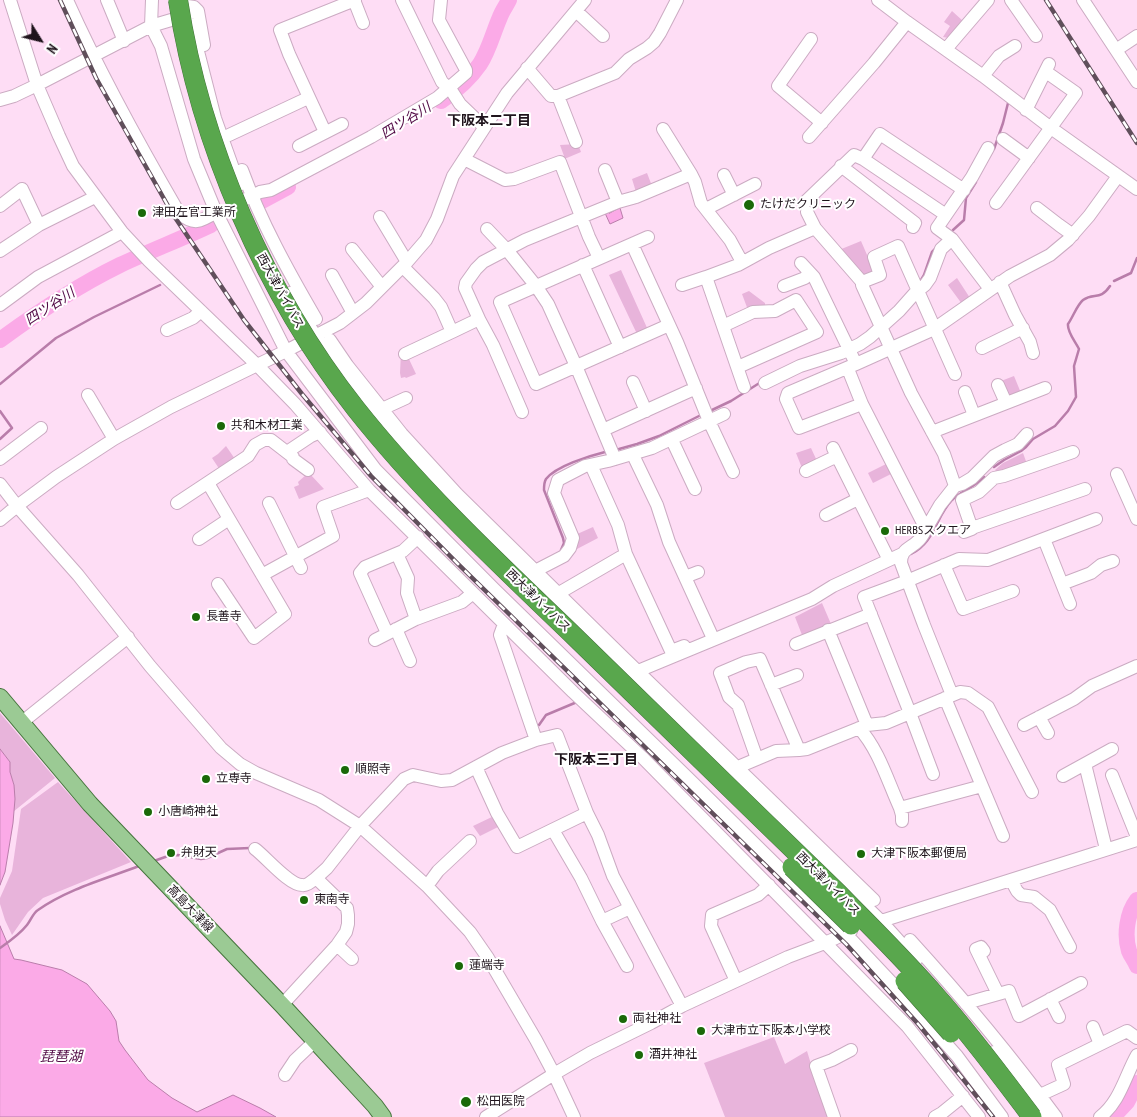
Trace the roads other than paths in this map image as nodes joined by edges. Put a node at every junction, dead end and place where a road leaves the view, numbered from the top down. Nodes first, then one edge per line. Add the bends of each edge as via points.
1 (10, 0) edge
2 (67, 0) edge
3 (107, 0) edge
4 (145, 0) edge
5 (152, 0) edge
6 (166, 0) edge
7 (354, 0) edge
8 (402, 0) edge
9 (441, 0) edge
10 (584, 0) edge
11 (678, 0) edge
12 (878, 0) edge
13 (988, 0) edge
14 (1011, 0) edge
15 (1083, 0) edge
16 (185, 5) edge
17 (576, 11) junction
18 (907, 22) junction
19 (363, 23) dead end
20 (146, 28) junction
21 (603, 36) dead end
22 (1036, 36) dead end
23 (1137, 36) edge
24 (811, 39) dead end
25 (124, 41) junction
26 (1015, 46) dead end
27 (946, 49) junction
28 (1116, 50) junction
29 (94, 56) junction
30 (527, 68) junction
31 (983, 76) junction
32 (1137, 82) edge
33 (37, 85) junction
34 (451, 91) junction
35 (558, 96) junction
36 (308, 98) junction
37 (0, 100) edge
38 (1026, 110) junction
39 (822, 123) junction
40 (342, 124) dead end
41 (484, 128) junction
42 (1051, 128) junction
43 (663, 129) dead end
44 (325, 132) junction
45 (229, 135) junction
46 (809, 137) dead end
47 (1003, 139) dead end
48 (576, 142) dead end
49 (298, 146) dead end
50 (988, 148) dead end
51 (1029, 158) junction
52 (464, 159) junction
53 (864, 159) junction
54 (841, 166) junction
55 (605, 170) dead end
56 (691, 174) junction
57 (724, 175) dead end
58 (1118, 176) junction
59 (755, 184) dead end
60 (1137, 189) edge
61 (964, 190) junction
62 (734, 195) junction
63 (95, 197) junction
64 (248, 198) junction
65 (618, 202) junction
66 (996, 203) dead end
67 (0, 206) edge
68 (1037, 208) dead end
69 (706, 209) junction
70 (216, 212) junction
71 (946, 215) junction
72 (380, 217) dead end
73 (581, 217) junction
74 (39, 225) junction
75 (913, 227) dead end
76 (815, 228) junction
77 (487, 229) dead end
78 (122, 232) junction
79 (1073, 234) junction
80 (648, 237) dead end
81 (952, 239) junction
82 (632, 244) junction
83 (352, 249) dead end
84 (506, 250) junction
85 (0, 251) edge
86 (599, 258) junction
87 (742, 262) junction
88 (405, 265) junction
89 (583, 265) junction
90 (332, 275) dead end
91 (706, 278) junction
92 (862, 282) junction
93 (682, 285) dead end
94 (536, 286) junction
95 (995, 286) junction
96 (382, 287) junction
97 (918, 291) junction
98 (792, 292) dead end
99 (298, 297) junction
100 (0, 304) edge
101 (201, 311) junction
102 (353, 313) junction
103 (316, 319) dead end
104 (479, 319) junction
105 (669, 325) junction
106 (723, 326) junction
107 (881, 326) junction
108 (1022, 328) junction
109 (934, 329) junction
110 (167, 330) dead end
111 (452, 332) junction
112 (315, 335) junction
113 (330, 340) dead end
114 (620, 347) junction
115 (982, 348) dead end
116 (849, 349) junction
117 (891, 349) junction
118 (286, 351) junction
119 (1032, 353) dead end
120 (405, 354) dead end
121 (257, 365) junction
122 (576, 366) junction
123 (738, 367) junction
124 (852, 367) junction
125 (344, 368) junction
126 (956, 374) dead end
127 (633, 382) dead end
128 (765, 383) dead end
129 (998, 385) dead end
130 (744, 387) dead end
131 (696, 388) junction
132 (1045, 388) dead end
133 (965, 392) dead end
134 (88, 395) dead end
135 (406, 398) dead end
136 (1006, 403) junction
137 (862, 404) junction
138 (382, 409) junction
139 (646, 411) junction
140 (522, 412) dead end
141 (724, 414) dead end
142 (974, 415) junction
143 (709, 421) junction
144 (40, 428) dead end
145 (602, 430) junction
146 (320, 432) junction
147 (932, 432) junction
148 (1027, 434) dead end
149 (114, 439) junction
150 (672, 440) junction
151 (287, 452) junction
152 (1073, 452) dead end
153 (633, 455) junction
154 (0, 459) edge
155 (615, 459) junction
156 (590, 465) junction
157 (984, 465) junction
158 (308, 470) dead end
159 (806, 471) dead end
160 (733, 472) dead end
161 (1117, 474) dead end
162 (994, 478) junction
163 (208, 483) junction
164 (0, 484) edge
165 (955, 486) junction
166 (695, 489) dead end
167 (1085, 489) dead end
168 (369, 490) junction
169 (858, 499) junction
170 (177, 503) dead end
171 (270, 503) dead end
172 (17, 506) junction
173 (826, 515) dead end
174 (229, 519) junction
175 (1096, 519) dead end
176 (1137, 519) edge
177 (0, 520) edge
178 (926, 529) junction
179 (418, 537) junction
180 (199, 539) dead end
181 (1044, 539) junction
182 (397, 554) junction
183 (626, 554) junction
184 (902, 554) junction
185 (887, 557) junction
186 (1113, 561) dead end
187 (298, 562) junction
188 (520, 563) junction
189 (944, 565) junction
190 (535, 570) junction
191 (851, 571) dead end
192 (698, 572) dead end
193 (262, 576) junction
194 (685, 577) junction
195 (908, 581) junction
196 (218, 584) dead end
197 (1062, 584) junction
198 (494, 590) junction
199 (1013, 591) dead end
200 (559, 593) junction
201 (369, 594) junction
202 (477, 597) junction
203 (357, 599) dead end
204 (1070, 604) dead end
205 (871, 614) junction
206 (416, 619) junction
207 (504, 624) junction
208 (723, 629) dead end
209 (828, 630) junction
210 (392, 631) junction
211 (711, 634) junction
212 (128, 637) junction
213 (375, 640) dead end
214 (796, 644) dead end
215 (410, 661) dead end
216 (621, 662) junction
217 (1137, 666) edge
218 (638, 672) junction
219 (797, 675) dead end
220 (771, 685) junction
221 (596, 689) junction
222 (0, 697) edge
223 (578, 697) junction
224 (949, 697) junction
225 (910, 713) junction
226 (1039, 717) junction
227 (21, 723) junction
228 (1024, 725) dead end
229 (863, 726) junction
230 (1048, 734) dead end
231 (536, 740) junction
232 (1112, 749) dead end
233 (799, 750) junction
234 (757, 759) junction
235 (1084, 764) junction
236 (476, 767) junction
237 (738, 767) junction
238 (933, 774) dead end
239 (1112, 775) dead end
240 (1064, 776) dead end
241 (982, 786) junction
242 (1032, 792) dead end
243 (587, 813) junction
244 (360, 826) junction
245 (553, 830) junction
246 (800, 835) junction
247 (1003, 836) dead end
248 (1137, 838) edge
249 (470, 841) dead end
250 (255, 849) dead end
251 (1106, 849) junction
252 (824, 858) junction
253 (316, 878) junction
254 (1011, 880) junction
255 (769, 885) junction
256 (796, 885) junction
257 (427, 886) junction
258 (855, 888) junction
259 (780, 897) junction
260 (874, 900) dead end
261 (630, 908) junction
262 (602, 921) junction
263 (881, 921) junction
264 (845, 932) junction
265 (910, 940) dead end
266 (825, 943) junction
267 (337, 944) junction
268 (1070, 947) dead end
269 (984, 951) dead end
270 (352, 959) dead end
271 (627, 966) dead end
272 (937, 972) junction
273 (736, 981) junction
274 (1081, 983) dead end
275 (998, 994) junction
276 (1050, 999) junction
277 (966, 1004) junction
278 (282, 1005) junction
279 (682, 1006) junction
280 (1059, 1017) dead end
281 (1093, 1028) dead end
282 (990, 1035) junction
283 (1137, 1038) edge
284 (315, 1040) junction
285 (1100, 1044) junction
286 (851, 1050) dead end
287 (1004, 1052) junction
288 (1137, 1055) edge
289 (554, 1074) junction
290 (285, 1075) dead end
291 (1040, 1095) junction
292 (963, 1096) junction
293 (383, 1117) edge
294 (486, 1117) edge
295 (574, 1117) edge
296 (834, 1117) edge
297 (935, 1117) edge
298 (979, 1117) edge
299 (1002, 1117) edge
300 (1016, 1117) edge
301 (1032, 1117) edge
302 (1044, 1117) edge
303 (1056, 1117) edge
304 (1100, 1117) edge

1 - 33 street
2 - 29 street
3 - 25 street
4 - 20 street via 145,19 139,26
5 - 20 street
6 - 300 highway, 西大津バイパス, bridge via 194,123 220,197 274,310 345,416 442,524 880,954 927,1005
7 - 19 street
7 - 36 street via 280,30
8 - 34 street via 442,82
9 - 34 street via 439,20 466,70
10 - 17 street
11 - 35 street via 648,48 615,73
12 - 18 street
13 - 27 street
14 - 22 street
15 - 28 street
16 - 20 street
16 - 45 street via 198,10 208,68
16 - 64 street via 215,118
16 - 301 highway, 西大津バイパス, bridge via 182,26 192,70 232,192 252,239 299,328 355,408 450,515 890,946 938,997
17 - 21 street
17 - 30 street
18 - 27 street
18 - 39 street
20 - 25 street
20 - 70 street via 161,46 194,159
23 - 28 street
24 - 39 street via 778,86
25 - 29 street
26 - 31 street via 999,56
27 - 31 street
28 - 32 street
29 - 33 street
29 - 70 street via 125,119 179,214 196,223
30 - 35 street via 551,96
30 - 41 street via 506,92
31 - 38 street
33 - 37 street
33 - 63 street via 73,166
34 - 41 street
34 - 64 street via 271,190
35 - 48 street
36 - 44 street
36 - 45 street
38 - 42 street
38 - 42 street via 1049,69 1076,93
39 - 46 street
40 - 44 street
41 - 52 street
42 - 51 street
42 - 58 street
43 - 56 street
44 - 49 street
45 - 64 street
47 - 51 street
50 - 61 street
51 - 66 street
52 - 73 street via 505,180 560,162
52 - 88 street via 452,176 426,240
53 - 54 street via 854,155
53 - 61 street via 880,134
53 - 71 street
54 - 75 street via 915,223
54 - 76 street via 806,207
55 - 65 street
56 - 65 street
56 - 69 street
57 - 62 street
58 - 60 street
58 - 79 street
59 - 62 street
61 - 71 street
62 - 69 street
63 - 74 street
63 - 78 street
64 - 99 street via 270,256
65 - 73 street
67 - 74 street via 22,189
68 - 79 street
69 - 87 street
70 - 118 street
71 - 81 street via 937,228
72 - 88 street
73 - 84 street
73 - 86 street
74 - 85 street
76 - 87 street
76 - 92 street
77 - 84 street
78 - 100 street via 38,277
78 - 101 street
79 - 95 street via 1050,255
80 - 82 street
81 - 95 street
81 - 97 street via 941,249 930,278
82 - 86 street
82 - 105 street
83 - 96 street
84 - 94 street
84 - 104 street via 483,262 464,288
86 - 89 street
87 - 91 street
88 - 96 street
88 - 111 street via 441,307
89 - 94 street
89 - 114 street
90 - 102 street
91 - 93 street
91 - 106 street
92 - 97 street via 880,275 874,257 898,246
92 - 107 street
94 - 122 street via 548,304
94 - 122 street via 500,302 536,384
95 - 108 street
95 - 109 street
96 - 102 street
97 - 107 street
97 - 109 street
98 - 116 street via 784,286 805,278 805,267 814,277
99 - 103 street
99 - 112 street
101 - 110 street
101 - 121 street
102 - 112 street
104 - 111 street
104 - 140 street
105 - 114 street
105 - 131 street
106 - 123 street
106 - 123 street via 753,312 775,311 796,300 817,332
107 - 116 street via 870,337
107 - 117 street
108 - 115 street
108 - 119 street
109 - 117 street
109 - 126 street
111 - 120 street via 419,351
112 - 118 street
112 - 125 street
113 - 125 street
114 - 122 street
116 - 124 street
116 - 128 street via 800,366
117 - 124 street
117 - 147 street
118 - 121 street
118 - 198 street via 376,470
121 - 146 street
121 - 149 street
122 - 145 street
123 - 130 street
124 - 137 street
124 - 137 street via 788,393 786,399 799,428
125 - 138 street
125 - 188 street via 384,427 444,494
127 - 139 street
129 - 136 street
131 - 139 street
131 - 143 street
132 - 136 street
133 - 142 street
134 - 149 street
135 - 138 street
136 - 142 street
137 - 178 street
138 - 188 street
139 - 145 street
141 - 143 street
142 - 147 street
143 - 150 street
143 - 160 street
144 - 154 street
145 - 155 street
146 - 151 street
146 - 168 street
147 - 165 street
148 - 157 street via 1018,444
149 - 172 street
150 - 153 street
150 - 166 street
151 - 158 street
151 - 163 street via 271,440 264,440 248,456
152 - 162 street
153 - 155 street
153 - 194 street
155 - 156 street
156 - 183 street via 618,525
156 - 190 street via 558,480 554,493 573,538 564,556
157 - 162 street
157 - 165 street via 972,478
159 - 169 street via 835,452
161 - 176 street
162 - 167 street via 962,500 968,530
163 - 170 street
163 - 174 street
164 - 172 street
165 - 178 street
168 - 179 street
168 - 187 street via 323,507 333,536
169 - 173 street
169 - 185 street
171 - 187 street
172 - 177 street
172 - 212 street
174 - 180 street
174 - 193 street
175 - 181 street
178 - 184 street via 920,539
179 - 182 street
179 - 202 street
181 - 189 street via 988,560 959,559
181 - 197 street
182 - 201 street via 365,567 360,573
182 - 206 street via 408,578 407,593
183 - 200 street
183 - 211 street via 671,652
184 - 185 street
184 - 195 street
185 - 191 street
185 - 218 street via 812,599
186 - 197 street
187 - 193 street
188 - 190 street
188 - 198 street
188 - 216 street
189 - 195 street
189 - 199 street via 962,610
190 - 200 street
192 - 194 street
193 - 196 street via 285,614 254,638
194 - 211 street
195 - 205 street via 864,597
195 - 224 street
197 - 204 street
198 - 202 street
198 - 221 street
200 - 216 street
201 - 203 street
201 - 210 street
202 - 206 street
202 - 207 street
205 - 209 street
205 - 225 street
206 - 210 street
207 - 223 street
207 - 231 street via 500,635
208 - 211 street
209 - 214 street
209 - 229 street
210 - 213 street
210 - 215 street
212 - 227 street
212 - 244 street via 232,759 319,800
216 - 218 street
216 - 221 street
216 - 246 street
217 - 226 street via 1092,686
218 - 237 street
219 - 220 street
220 - 233 street
220 - 234 street via 760,659 720,674 729,696 738,705
221 - 223 street
221 - 256 street
222 - 227 main road, 高島大津線
223 - 255 street
224 - 225 street
224 - 241 street
224 - 242 street via 960,692 968,693 988,708
225 - 229 street via 886,723
225 - 238 street
226 - 228 street
226 - 230 street
227 - 278 main road, 高島大津線 via 90,804
229 - 233 street
229 - 241 street via 901,815
231 - 236 street
231 - 243 street via 557,735
232 - 235 street
233 - 234 street via 776,751
234 - 237 street
235 - 240 street
235 - 251 street
236 - 244 street via 452,780 412,775 404,779
236 - 245 street via 517,848
237 - 246 street
239 - 248 street
241 - 247 street
243 - 245 street
243 - 261 street
244 - 253 street
244 - 257 street
245 - 262 street
246 - 252 street
248 - 251 street
249 - 257 street
250 - 253 street via 293,882 306,885
251 - 254 street
252 - 256 street
252 - 258 street
253 - 267 street via 347,908 346,932
254 - 263 street
254 - 268 street via 1017,891 1034,897 1050,910
255 - 259 street
255 - 273 street via 758,895 712,915 711,926
256 - 259 street
256 - 264 street
257 - 289 street via 470,932 488,958
258 - 260 street
258 - 263 street
259 - 266 street
261 - 262 street
261 - 279 street
262 - 271 street
263 - 264 street
263 - 272 street
264 - 266 street
264 - 299 street via 957,1056
265 - 272 street
266 - 273 street
266 - 292 street via 907,1026
267 - 270 street
267 - 278 street
269 - 275 street via 981,947 976,949
272 - 277 street
272 - 282 street
273 - 279 street
274 - 276 street
275 - 276 street via 1009,991 1019,1016
275 - 277 street
276 - 280 street
277 - 282 street
278 - 284 main road, 高島大津線
279 - 289 street
281 - 285 street
282 - 287 street
283 - 285 street via 1127,1031
284 - 290 street
284 - 293 main road, 高島大津線
285 - 291 street via 1058,1065 1064,1084
286 - 296 street via 816,1066
287 - 291 street
287 - 302 street
288 - 304 street via 1118,1097
289 - 294 street
289 - 295 street
291 - 303 street
292 - 297 street
292 - 298 street

